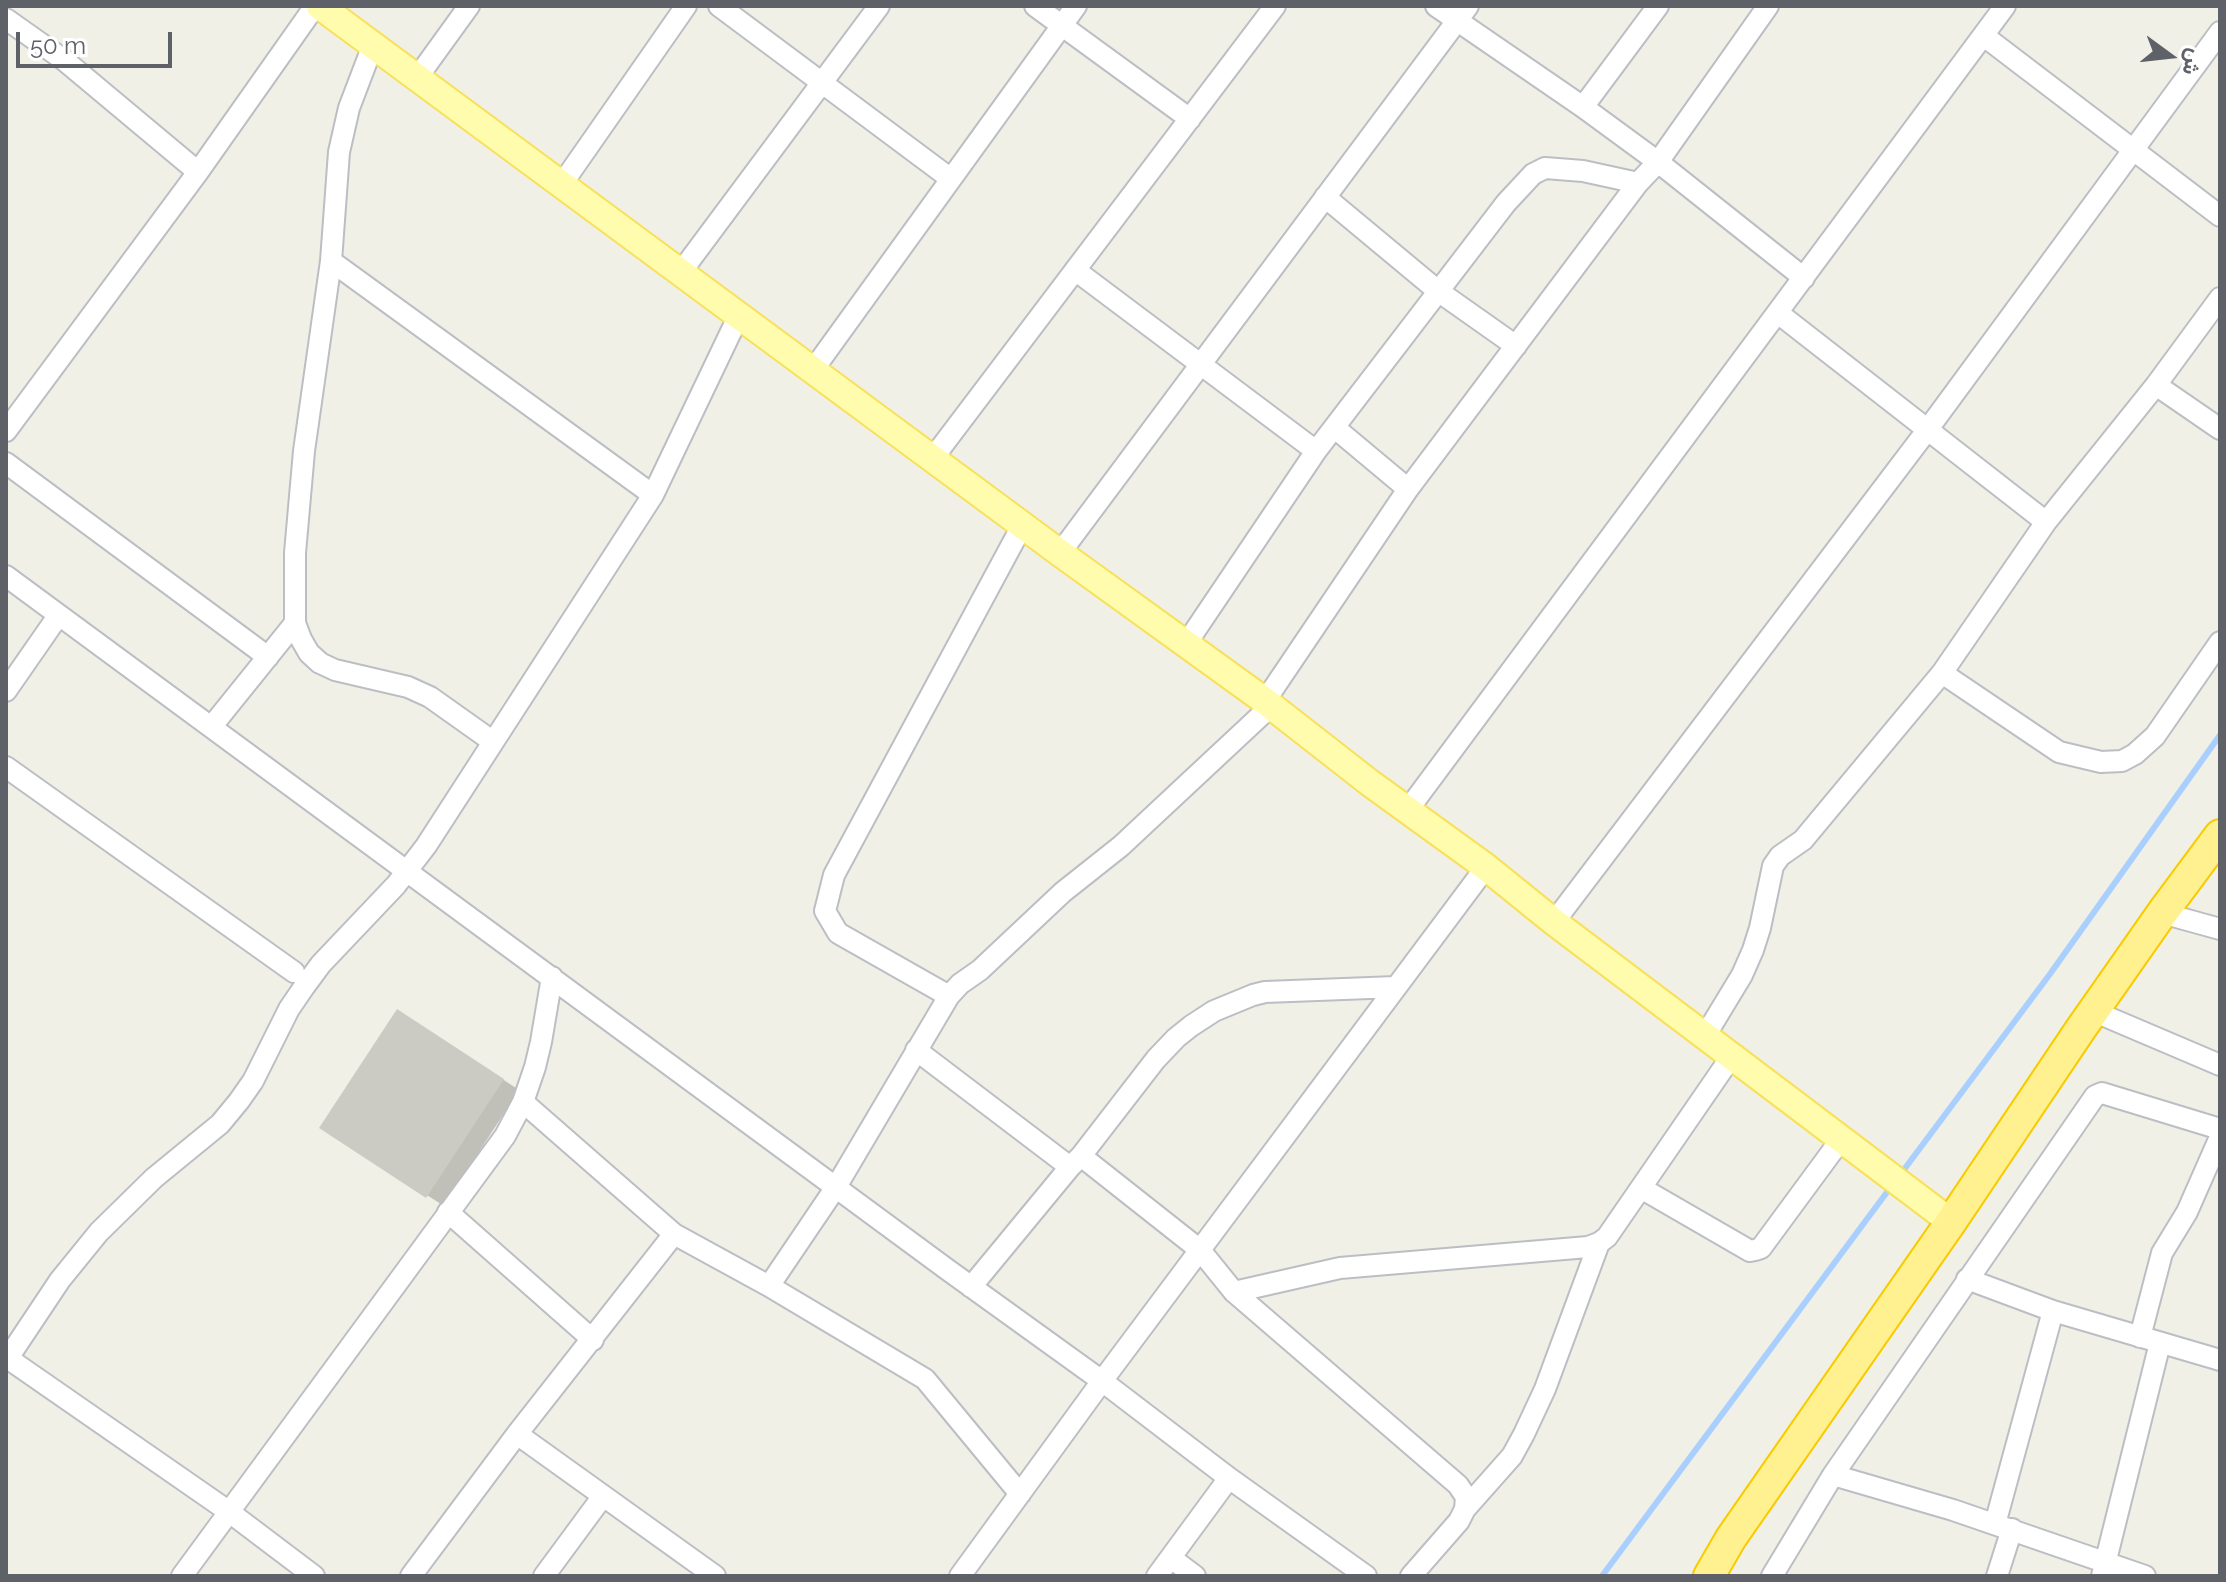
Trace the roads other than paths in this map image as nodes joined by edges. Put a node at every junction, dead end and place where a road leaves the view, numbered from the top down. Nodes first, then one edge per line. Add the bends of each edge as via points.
1 (317, 6) edge
2 (469, 6) edge
3 (686, 6) edge
4 (719, 6) edge
5 (879, 6) edge
6 (1035, 6) edge
7 (1076, 6) edge
8 (1275, 6) edge
9 (1436, 6) edge
10 (1658, 6) edge
11 (1768, 6) edge
12 (2005, 6) edge
13 (1463, 14) edge
14 (6, 19) edge
15 (1062, 26) junction
16 (2220, 32) edge
17 (1984, 36) junction
18 (373, 45) junction
19 (417, 78) junction
20 (821, 84) junction
21 (1583, 107) junction
22 (1190, 119) junction
23 (2133, 150) junction
24 (1658, 162) junction
25 (198, 172) junction
26 (951, 179) junction
27 (1638, 183) junction
28 (562, 184) junction
29 (1325, 197) junction
30 (2220, 216) edge
31 (331, 261) junction
32 (1075, 270) junction
33 (681, 272) junction
34 (1804, 278) junction
35 (1438, 291) junction
36 (2220, 298) edge
37 (1778, 313) junction
38 (739, 315) junction
39 (1516, 346) junction
40 (1200, 364) junction
41 (813, 370) junction
42 (2156, 385) junction
43 (1335, 428) junction
44 (1928, 429) junction
45 (2220, 429) edge
46 (6, 431) edge
47 (1316, 451) junction
48 (933, 458) junction
49 (6, 463) edge
50 (1408, 489) junction
51 (653, 495) junction
52 (2046, 522) junction
53 (1023, 524) junction
54 (1060, 553) junction
55 (6, 576) edge
56 (58, 616) junction
57 (295, 623) junction
58 (2220, 642) edge
59 (1186, 644) junction
60 (268, 657) junction
61 (1942, 673) junction
62 (6, 691) edge
63 (1268, 703) junction
64 (212, 726) junction
65 (492, 741) junction
66 (6, 767) edge
67 (1407, 811) junction
68 (2220, 835) edge
69 (1486, 867) junction
70 (407, 870) junction
71 (2162, 913) junction
72 (1554, 922) junction
73 (2220, 929) edge
74 (294, 972) dead end
75 (552, 977) junction
76 (1396, 987) junction
77 (949, 996) junction
78 (2093, 1011) junction
79 (1705, 1036) junction
80 (916, 1050) junction
81 (1731, 1057) junction
82 (2220, 1065) edge
83 (523, 1102) junction
84 (2220, 1129) edge
85 (2220, 1137) edge
86 (1842, 1138) junction
87 (1076, 1162) junction
88 (836, 1187) junction
89 (1641, 1188) junction
90 (448, 1212) junction
91 (1951, 1222) junction
92 (674, 1234) junction
93 (1599, 1243) junction
94 (1200, 1250) junction
95 (1967, 1279) junction
96 (769, 1286) junction
97 (971, 1287) junction
98 (1234, 1292) junction
99 (2053, 1311) junction
100 (2140, 1337) junction
101 (593, 1340) junction
102 (2160, 1343) junction
103 (7, 1359) edge
104 (2220, 1360) edge
105 (1102, 1381) junction
106 (517, 1434) junction
107 (1833, 1475) junction
108 (1229, 1478) junction
109 (1020, 1494) junction
110 (603, 1496) junction
111 (1465, 1509) junction
112 (228, 1511) junction
113 (2003, 1527) junction
114 (1171, 1558) junction
115 (2103, 1570) edge
116 (182, 1576) edge
117 (314, 1576) edge
118 (411, 1576) edge
119 (544, 1576) edge
120 (715, 1576) edge
121 (960, 1576) edge
122 (1157, 1576) edge
123 (1195, 1576) edge
124 (1366, 1576) edge
125 (1411, 1576) edge
126 (1709, 1576) edge
127 (1772, 1576) edge
128 (1997, 1576) edge
129 (2145, 1576) edge

1 - 18 main road
1 - 25 street
2 - 19 street
3 - 28 street
4 - 20 street
5 - 20 street
6 - 15 street
7 - 15 street
8 - 22 street
9 - 13 street
10 - 21 street
11 - 24 street
12 - 17 street
13 - 21 street
13 - 29 street
14 - 25 street via 64,60
15 - 22 street
15 - 26 street
16 - 23 street
17 - 23 street
17 - 34 street
18 - 19 main road
18 - 31 street via 339,152
19 - 28 main road
20 - 26 street
20 - 33 street
21 - 24 street
22 - 32 street
23 - 30 street
23 - 44 street
24 - 27 street
24 - 34 street
25 - 46 street
26 - 41 street
27 - 35 street via 1583,171 1545,168 1533,174
27 - 39 street
28 - 33 main road
29 - 35 street
29 - 40 street
31 - 51 street
31 - 57 street via 304,451
32 - 40 street
32 - 48 street
33 - 38 main road
34 - 37 street
35 - 39 street
35 - 43 street
36 - 42 street
37 - 44 street
37 - 67 street
38 - 41 main road
38 - 51 street
39 - 50 street
40 - 47 street
40 - 54 street
41 - 48 main road
42 - 45 street
42 - 52 street
43 - 47 street
43 - 50 street
44 - 52 street
44 - 72 street
47 - 59 street
48 - 53 main road
49 - 60 street
50 - 63 street
51 - 65 street
52 - 61 street
53 - 54 main road
53 - 77 street via 834,875 825,911 838,933
54 - 59 main road
55 - 56 street
56 - 62 street
56 - 64 street
57 - 60 street
57 - 65 street via 309,653 320,663 408,687
58 - 61 street via 2155,736 2122,761 2059,752
59 - 63 main road
60 - 64 street
61 - 79 street via 1803,840 1773,866 1753,950
63 - 67 main road
63 - 77 street via 1121,846
64 - 70 street
65 - 70 street
66 - 74 street
67 - 69 main road
68 - 71 highway
69 - 72 main road
69 - 76 street
70 - 75 street
70 - 103 street via 304,987 239,1101 99,1232
71 - 73 street
71 - 78 highway
72 - 79 main road
75 - 83 street
75 - 88 street
76 - 87 street via 1265,992 1214,1011 1156,1059
76 - 94 street
77 - 80 street
78 - 82 street
78 - 91 highway
79 - 81 main road
80 - 87 street
80 - 88 street
81 - 86 main road
81 - 89 street
83 - 90 street via 505,1136
83 - 92 street
84 - 95 street via 2102,1093 2095,1096
85 - 100 street via 2187,1212 2162,1253
86 - 89 street via 1755,1250
86 - 91 main road
87 - 94 street
87 - 97 street
88 - 96 street
88 - 97 street
89 - 93 street
90 - 101 street
90 - 112 street
91 - 126 highway
92 - 96 street
92 - 101 street
93 - 98 street via 1340,1268
93 - 111 street via 1524,1434 1512,1456
94 - 98 street
94 - 105 street
95 - 99 street
95 - 107 street
96 - 109 street via 925,1379
97 - 105 street
98 - 111 street via 1458,1485 1466,1497
99 - 100 street
99 - 113 street
100 - 102 street
101 - 106 street
102 - 104 street
102 - 115 street
103 - 112 street
105 - 108 street
105 - 109 street
106 - 110 street
106 - 118 street
107 - 113 street
107 - 127 street
108 - 114 street
108 - 124 street
109 - 121 street
110 - 119 street
110 - 120 street
111 - 125 street
112 - 116 street
112 - 117 street
113 - 115 street
113 - 128 street
114 - 122 street
114 - 123 street
115 - 129 street

